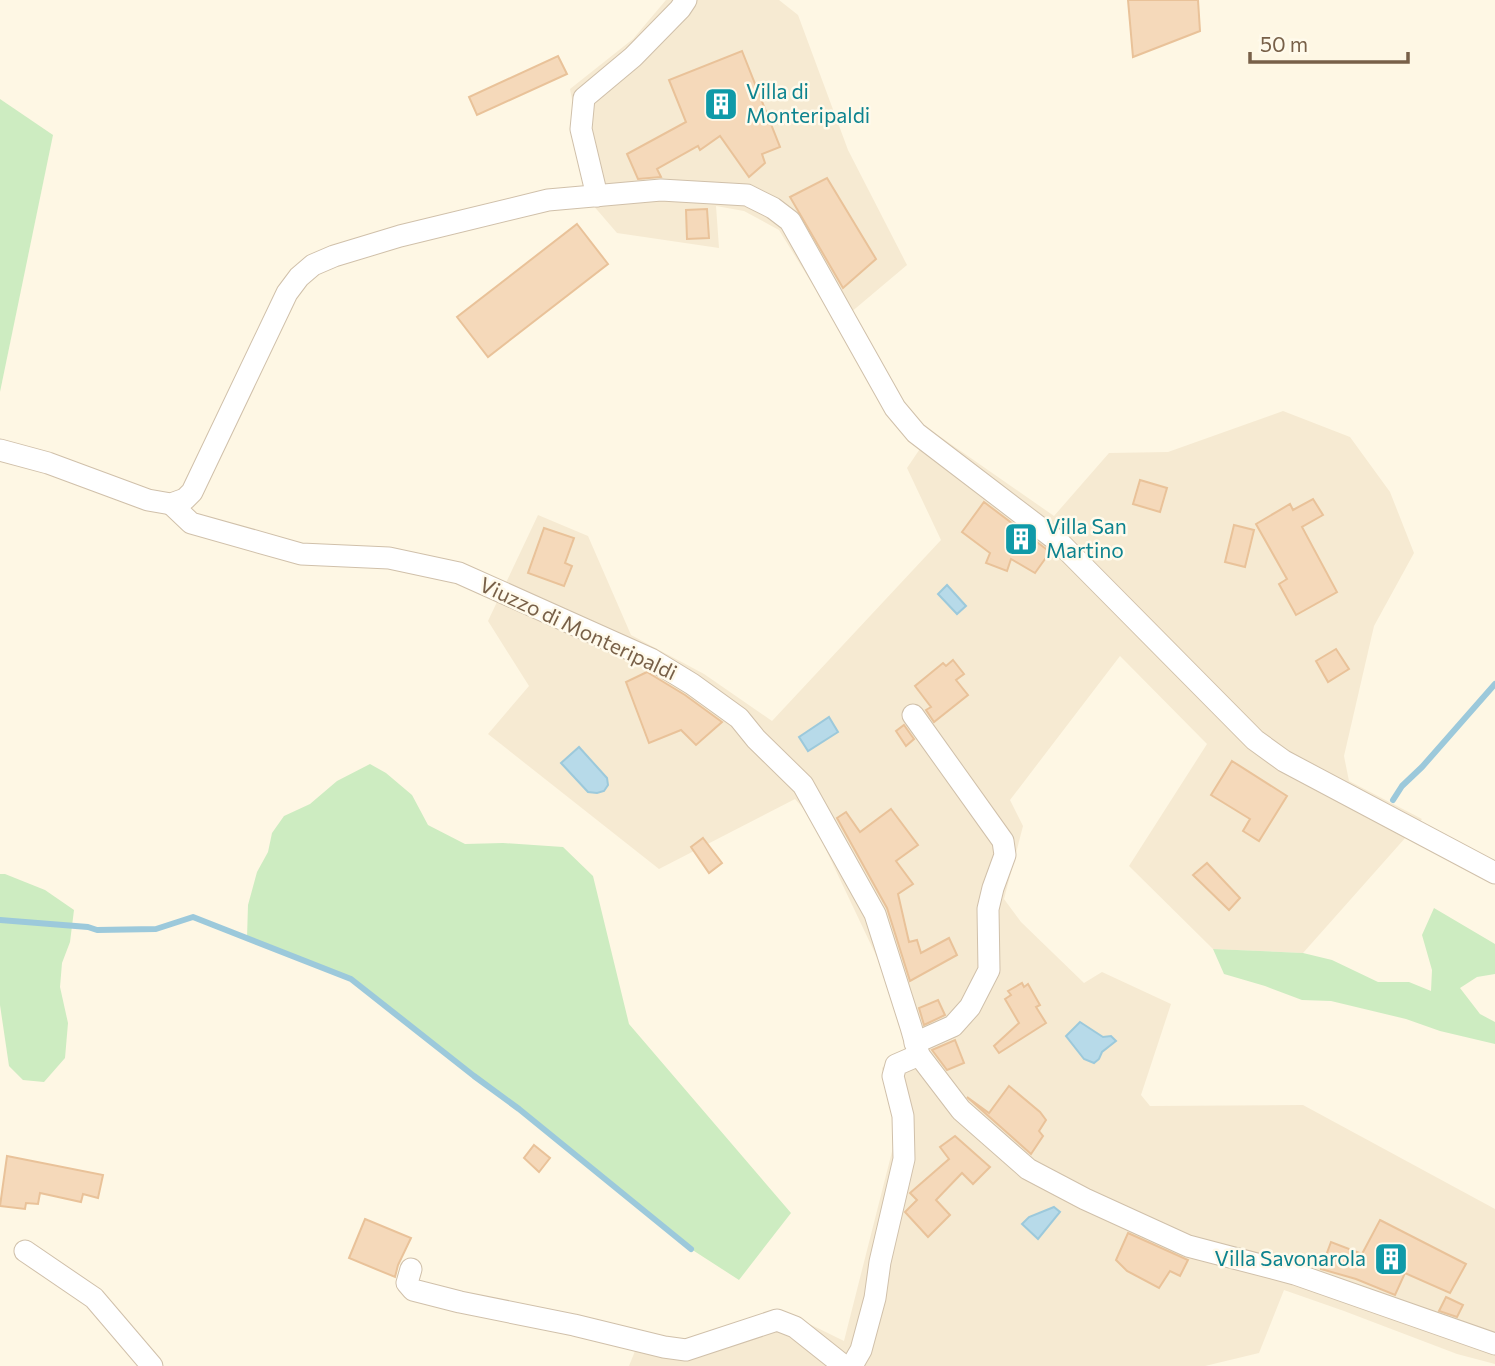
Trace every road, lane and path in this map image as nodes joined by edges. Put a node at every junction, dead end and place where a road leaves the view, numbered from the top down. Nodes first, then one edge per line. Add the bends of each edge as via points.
1 (686, 0) edge
2 (597, 196) junction
3 (0, 450) edge
4 (171, 504) junction
5 (913, 715) dead end
6 (1495, 873) edge
7 (917, 1049) junction
8 (25, 1251) dead end
9 (411, 1269) dead end
10 (1495, 1344) edge
11 (152, 1366) edge

1 - 2 street via 633,57 584,98 580,129
2 - 4 street via 548,200 400,236 313,265 287,293 192,492
2 - 6 street via 661,190 747,195 773,208 790,221 895,408 916,433 1060,543 1255,740 1284,761
3 - 4 street
4 - 7 street, Viuzzo di Monteripaldi via 191,523 301,554 389,558 459,573 651,659 739,718 803,785 875,914
5 - 7 street via 1003,841 1005,855 988,909 989,970 970,1007 953,1026
7 - 9 street via 896,1065 893,1076 904,1116 904,1159 862,1350 853,1364 844,1366 795,1327 778,1320 686,1350 664,1347 413,1290 407,1283
7 - 10 street, Viuzzo di Monteripaldi via 961,1110 1028,1169 1085,1199 1188,1246 1295,1274
8 - 11 street via 94,1298

